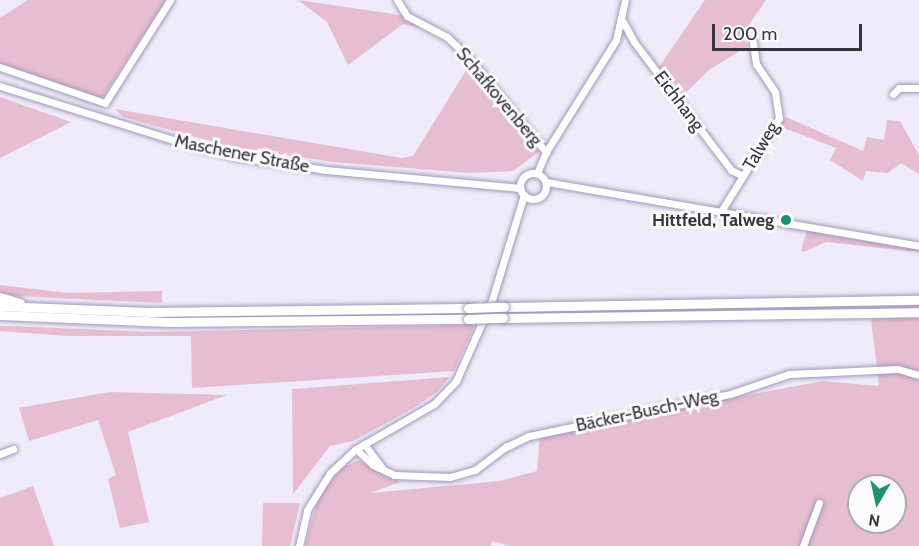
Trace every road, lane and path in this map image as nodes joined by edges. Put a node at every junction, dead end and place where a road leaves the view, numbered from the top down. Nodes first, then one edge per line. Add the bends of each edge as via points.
1 (170, 0) edge
2 (398, 0) edge
3 (625, 0) edge
4 (622, 20) junction
5 (753, 42) dead end
6 (0, 67) edge
7 (0, 86) edge
8 (919, 88) edge
9 (893, 94) dead end
10 (546, 152) junction
11 (537, 173) junction
12 (743, 176) junction
13 (522, 178) junction
14 (546, 182) junction
15 (492, 183) junction
16 (579, 188) junction
17 (522, 192) junction
18 (545, 192) junction
19 (532, 199) junction
20 (720, 213) junction
21 (520, 218) junction
22 (919, 246) edge
23 (779, 295) dead end
24 (0, 297) edge
25 (919, 300) edge
26 (753, 303) junction
27 (0, 306) edge
28 (34, 307) junction
29 (919, 312) edge
30 (0, 317) edge
31 (919, 375) edge
32 (364, 444) junction
33 (13, 449) dead end
34 (356, 449) junction
35 (0, 454) edge
36 (384, 470) junction
37 (819, 503) dead end
38 (299, 546) edge
39 (803, 546) edge

1 - 6 street via 105,103
2 - 10 street, Schafkovenberg via 407,16 447,37 469,58
3 - 4 street
4 - 10 street via 616,40
4 - 12 street, Eichhang via 634,42 731,170
5 - 12 street, Talweg via 756,64 775,92 779,118
7 - 15 street, Maschener Straße via 177,142 239,157 326,170
8 - 9 street via 899,88
10 - 11 street
11 - 13 street
11 - 14 street
12 - 20 street, Talweg
13 - 15 street, Maschener Straße
13 - 17 street
14 - 16 street
14 - 18 street
15 - 17 street, Maschener Straße
16 - 18 street
16 - 20 street
17 - 19 street
17 - 21 street
18 - 19 street
19 - 21 street
20 - 22 street
21 - 32 street via 478,337 456,381 422,413
23 - 26 highway
24 - 28 highway
25 - 26 highway
26 - 28 highway, bridge via 148,312
27 - 28 highway
29 - 30 highway, bridge via 168,322
31 - 36 street, Bäcker-Busch-Weg via 898,369 789,374 730,394 530,436 460,476 404,477
32 - 34 street
32 - 36 street
33 - 35 street
34 - 36 street, Bäcker-Busch-Weg
34 - 38 street via 330,473 312,500
37 - 39 street

